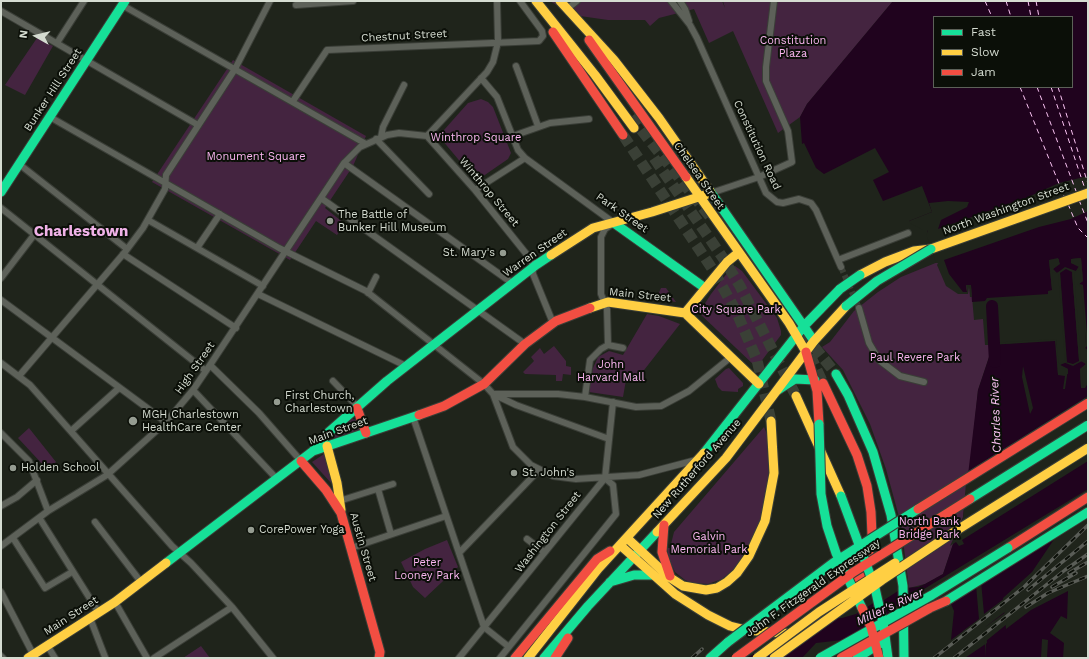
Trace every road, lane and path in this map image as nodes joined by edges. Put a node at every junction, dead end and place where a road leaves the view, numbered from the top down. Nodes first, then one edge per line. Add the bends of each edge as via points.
1 (84, 1) edge
2 (270, 1) edge
3 (353, 1) edge
4 (497, 1) edge
5 (520, 1) edge
6 (561, 1) edge
7 (577, 1) edge
8 (671, 1) edge
9 (680, 1) edge
10 (774, 1) edge
11 (124, 3) edge
12 (538, 3) edge
13 (296, 5) dead end
14 (1, 11) edge
15 (569, 12) junction
16 (690, 25) junction
17 (555, 27) junction
18 (498, 42) junction
19 (57, 43) junction
20 (86, 61) junction
21 (516, 66) dead end
22 (235, 69) junction
23 (481, 78) junction
24 (404, 84) dead end
25 (293, 101) junction
26 (50, 117) junction
27 (589, 119) dead end
28 (198, 125) junction
29 (538, 126) junction
30 (634, 128) tunnel mouth
31 (623, 135) tunnel mouth
32 (427, 136) junction
33 (513, 136) junction
34 (379, 138) junction
35 (366, 144) junction
36 (525, 158) junction
37 (344, 163) junction
38 (19, 164) junction
39 (759, 177) junction
40 (166, 182) junction
41 (2, 188) edge
42 (476, 190) junction
43 (711, 193) junction
44 (1088, 193) edge
45 (429, 194) dead end
46 (700, 196) junction
47 (321, 198) junction
48 (1, 208) edge
49 (220, 214) junction
50 (148, 220) junction
51 (614, 223) junction
52 (908, 234) dead end
53 (34, 235) junction
54 (197, 248) junction
55 (931, 248) junction
56 (286, 251) junction
57 (125, 252) junction
58 (738, 253) junction
59 (838, 260) junction
60 (533, 267) junction
61 (841, 267) tunnel mouth
62 (376, 277) dead end
63 (1, 278) edge
64 (97, 284) junction
65 (512, 284) junction
66 (262, 286) junction
67 (706, 288) junction
68 (368, 293) junction
69 (258, 294) junction
70 (1, 300) edge
71 (604, 302) junction
72 (859, 308) tunnel mouth
73 (478, 310) junction
74 (685, 313) junction
75 (553, 323) junction
76 (804, 326) junction
77 (236, 328) junction
78 (796, 335) junction
79 (52, 337) junction
80 (814, 341) junction
81 (434, 344) junction
82 (525, 344) junction
83 (608, 345) junction
84 (623, 348) dead end
85 (806, 352) junction
86 (731, 356) junction
87 (1, 364) edge
88 (210, 365) junction
89 (406, 366) junction
90 (206, 371) junction
91 (836, 374) tunnel mouth
92 (19, 376) junction
93 (333, 381) dead end
94 (819, 382) junction
95 (924, 382) dead end
96 (484, 384) junction
97 (759, 384) junction
98 (119, 388) junction
99 (193, 390) junction
100 (778, 390) junction
101 (493, 394) junction
102 (796, 396) tunnel mouth
103 (585, 397) junction
104 (613, 402) junction
105 (1088, 403) edge
106 (357, 408) junction
107 (413, 417) junction
108 (771, 421) tunnel mouth
109 (166, 422) junction
110 (1088, 425) edge
111 (71, 431) junction
112 (1, 433) edge
113 (366, 433) junction
114 (609, 439) junction
115 (327, 446) junction
116 (1088, 448) edge
117 (313, 451) junction
118 (699, 459) junction
119 (301, 461) junction
120 (539, 470) junction
121 (107, 475) junction
122 (605, 478) junction
123 (277, 479) junction
124 (36, 480) junction
125 (393, 484) dead end
126 (378, 489) junction
127 (1088, 498) edge
128 (337, 501) junction
129 (1, 506) edge
130 (48, 511) junction
131 (1088, 512) edge
132 (446, 516) junction
133 (40, 518) junction
134 (95, 522) dead end
135 (664, 525) junction
136 (954, 532) junction
137 (391, 534) junction
138 (13, 538) junction
139 (627, 538) junction
140 (527, 539) dead end
141 (620, 545) junction
142 (1, 546) edge
143 (350, 548) junction
144 (640, 550) junction
145 (459, 552) junction
146 (544, 552) junction
147 (180, 553) junction
148 (633, 558) junction
149 (72, 572) junction
150 (652, 575) junction
151 (671, 578) junction
152 (141, 582) junction
153 (610, 582) junction
154 (1, 592) edge
155 (946, 601) junction
156 (115, 602) junction
157 (588, 606) junction
158 (232, 607) junction
159 (98, 612) junction
160 (90, 618) junction
161 (484, 627) junction
162 (47, 645) junction
163 (509, 647) junction
164 (1, 656) edge
165 (30, 656) edge
166 (381, 656) edge
167 (105, 657) dead end
168 (3, 658) edge
169 (55, 658) edge
170 (147, 658) edge
171 (154, 658) edge
172 (273, 658) edge
173 (459, 658) edge
174 (500, 658) edge
175 (515, 658) edge
176 (528, 658) edge
177 (544, 658) edge
178 (555, 658) edge
179 (710, 658) edge
180 (736, 658) edge
181 (757, 658) edge
182 (774, 658) edge
183 (820, 658) edge
184 (840, 658) edge
185 (858, 658) edge
186 (879, 658) edge
187 (888, 658) edge
188 (904, 658) edge

1 - 19 street
2 - 22 street
3 - 13 street
4 - 18 street
5 - 18 street, Chestnut Street via 541,30 542,38 536,42
6 - 15 main road, Chelsea Street
7 - 15 street
8 - 16 street, Constitution Road
9 - 16 street, Constitution Road
10 - 39 street via 766,81 788,131 792,162
11 - 20 main road, Bunker Hill Street
11 - 22 street
12 - 17 main road
14 - 19 street
15 - 43 main road, Chelsea Street via 616,62
15 - 46 main road, Chelsea Street
16 - 39 street, Constitution Road
17 - 30 main road
17 - 31 main road
18 - 23 street via 493,62
18 - 25 street, Chestnut Street via 327,50
19 - 20 street
20 - 26 main road, Bunker Hill Street
20 - 28 street
21 - 29 street
22 - 25 street
22 - 28 street
23 - 32 street
23 - 33 street via 497,97
24 - 34 street
25 - 35 street
26 - 38 main road, Bunker Hill Street
26 - 40 street
27 - 29 street via 560,120
28 - 40 street via 166,175
29 - 33 street
32 - 34 street via 395,133
32 - 42 street, Winthrop Street
33 - 36 street via 518,150
34 - 35 street
34 - 45 street
35 - 37 street
36 - 42 street
36 - 51 street, Park Street
37 - 47 street
37 - 65 street
38 - 41 main road, Bunker Hill Street
38 - 57 street
39 - 43 street, Warren Street
39 - 59 street, Constitution Road via 766,194 774,200 782,203 801,199 811,203
40 - 49 street
40 - 50 street via 165,189
42 - 60 street, Winthrop Street via 530,258
43 - 46 main road, Warren Street
43 - 76 main road, Chelsea Street
44 - 55 main road, North Washington Street
46 - 51 main road, Warren Street
46 - 58 main road, Chelsea Street
47 - 56 street
47 - 73 street
48 - 53 street
49 - 54 street
49 - 56 street
50 - 54 street
50 - 57 street
51 - 60 main road, Warren Street via 593,228
51 - 67 main road, Park Street
51 - 71 street via 601,235 601,294
52 - 59 street
53 - 63 street
53 - 64 street
54 - 66 street
55 - 76 main road, North Washington Street, bridge via 884,262 860,275 840,289
55 - 80 main road, North Washington Street, bridge via 882,278 846,306
56 - 66 street, High Street
56 - 68 street
57 - 64 street
57 - 77 street
58 - 67 main road via 727,262
58 - 78 main road, Chelsea Street
59 - 61 street, Constitution Road
60 - 65 main road, Warren Street
60 - 75 street, Winthrop Street
62 - 68 street
64 - 79 street
64 - 90 street
65 - 73 main road, Warren Street
66 - 69 street, High Street
67 - 74 main road
68 - 81 street
69 - 77 street, High Street
69 - 89 street
70 - 79 street
71 - 74 main road, Main Street
71 - 75 main road, Main Street
71 - 83 street via 607,309
72 - 95 street via 869,343 879,360 897,374
73 - 81 main road, Warren Street
73 - 82 street
74 - 86 main road
75 - 82 main road, Main Street
76 - 78 main road, New Rutherford Avenue
76 - 80 main road, Chelsea Street
77 - 88 street, High Street
78 - 85 main road, Chelsea Street
78 - 97 main road, New Rutherford Avenue
79 - 92 street
79 - 98 street
80 - 85 main road, New Rutherford Avenue
81 - 89 main road, Warren Street
81 - 96 street
82 - 96 main road, Main Street
83 - 84 street
83 - 103 street via 590,360
85 - 94 main road, Chelsea Street
85 - 100 main road, New Rutherford Avenue
86 - 97 main road
86 - 104 street via 689,391 661,406 636,406
87 - 92 street
88 - 90 street, High Street
88 - 119 street via 259,413
89 - 106 main road, Warren Street
90 - 99 street, High Street
91 - 188 main road, bridge via 873,452 886,493 899,556 904,610
92 - 111 street
93 - 106 street
94 - 100 main road via 795,379
94 - 150 main road, bridge via 843,422 860,464 868,493 872,524 870,547 862,573 853,590 833,612 802,632 778,634 741,629 721,622 685,602
94 - 186 main road, bridge via 821,494 827,526 836,554 866,616
96 - 101 street
96 - 107 main road, Main Street via 444,406
97 - 118 main road, New Rutherford Avenue
98 - 109 street
98 - 111 street
99 - 109 street, High Street
99 - 123 street
100 - 135 main road, New Rutherford Avenue via 726,458
101 - 103 street via 558,394
101 - 114 street
101 - 120 street via 513,447
102 - 187 main road, bridge via 867,563 878,600
103 - 104 street
104 - 114 street
105 - 179 main road, bridge via 833,564 766,612
106 - 113 main road
106 - 117 main road, Warren Street via 328,432
107 - 113 main road, Main Street
107 - 132 street
108 - 151 main road via 773,484 765,520 749,556 734,577 713,589 689,588
109 - 121 street, High Street
110 - 180 main road, John F. Fitzgerald Expressway, bridge via 852,574
111 - 121 street
112 - 124 street via 25,456
113 - 115 main road, Main Street
114 - 122 street
115 - 117 main road, Main Street
115 - 128 main road
116 - 136 main road, bridge
117 - 119 main road, Main Street
118 - 122 street via 643,475
118 - 139 main road, New Rutherford Avenue
119 - 123 main road, Main Street
119 - 128 main road, Austin Street
120 - 122 street via 566,479
120 - 145 street
121 - 130 street, High Street
121 - 147 street
122 - 146 street, Washington Street
122 - 163 street via 613,485 615,515
123 - 147 main road, Main Street
124 - 129 street via 17,497
124 - 130 street
125 - 126 street
126 - 128 street
126 - 137 street
127 - 183 main road, bridge via 927,598
128 - 143 main road, Austin Street
130 - 133 street, High Street
131 - 155 main road
132 - 137 street
132 - 145 street
133 - 138 street, High Street
133 - 149 street
134 - 152 street
135 - 144 main road, New Rutherford Avenue
135 - 151 main road via 662,552
136 - 181 main road, bridge via 903,558 861,584
136 - 182 main road, bridge
137 - 143 street
138 - 142 street, High Street
138 - 149 street via 46,588
139 - 141 main road, New Rutherford Avenue
139 - 144 main road
140 - 146 street
141 - 148 main road
141 - 175 main road, New Rutherford Avenue via 592,564
141 - 176 main road, New Rutherford Avenue
143 - 166 main road, Austin Street
144 - 148 main road, New Rutherford Avenue
144 - 151 main road
145 - 161 street
146 - 161 street, Washington Street
147 - 152 main road, Main Street
147 - 158 street
148 - 150 main road
148 - 153 main road, New Rutherford Avenue
149 - 159 street
150 - 153 main road via 634,575
152 - 156 main road, Main Street
153 - 157 main road, New Rutherford Avenue
154 - 165 street
155 - 184 main road, bridge
155 - 185 main road, bridge
156 - 159 main road, Main Street
156 - 170 street
157 - 177 main road, New Rutherford Avenue
157 - 178 main road, New Rutherford Avenue
158 - 171 street
158 - 172 street
159 - 160 main road, Main Street
160 - 162 main road, Main Street
160 - 167 street
161 - 163 street
161 - 173 street, Washington Street
162 - 165 main road, Main Street
162 - 169 street
163 - 174 street
164 - 168 street

